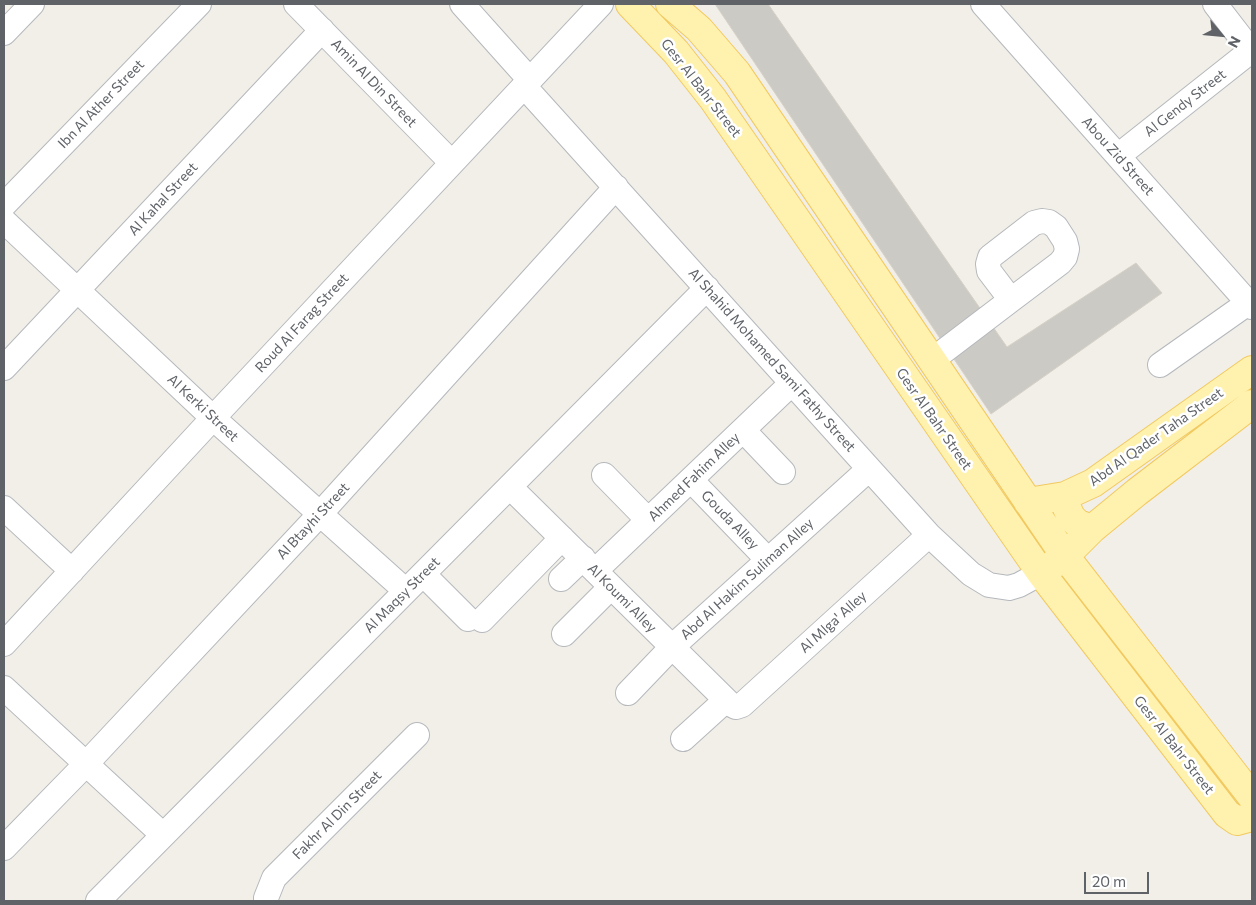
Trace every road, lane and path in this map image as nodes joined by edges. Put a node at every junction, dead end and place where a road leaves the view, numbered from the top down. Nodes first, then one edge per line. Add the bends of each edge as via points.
1 (32, 4) edge
2 (198, 4) edge
3 (296, 4) edge
4 (462, 4) edge
5 (601, 4) edge
6 (630, 4) edge
7 (670, 4) edge
8 (983, 4) edge
9 (1215, 4) edge
10 (322, 30) junction
11 (4, 33) edge
12 (1252, 51) edge
13 (527, 83) junction
14 (1118, 156) junction
15 (452, 163) junction
16 (616, 188) junction
17 (4, 205) edge
18 (4, 221) edge
19 (707, 288) junction
20 (77, 290) junction
21 (1011, 300) dead end
22 (1250, 305) edge
23 (931, 360) junction
24 (1160, 365) dead end
25 (4, 368) edge
26 (1252, 370) edge
27 (792, 383) junction
28 (1252, 404) edge
29 (213, 418) junction
30 (743, 430) junction
31 (869, 469) junction
32 (783, 472) dead end
33 (604, 475) dead end
34 (691, 480) junction
35 (510, 487) junction
36 (1065, 496) junction
37 (1028, 502) junction
38 (4, 508) edge
39 (320, 514) junction
40 (648, 520) junction
41 (1092, 529) junction
42 (929, 535) junction
43 (562, 538) junction
44 (1065, 556) junction
45 (768, 560) junction
46 (72, 571) junction
47 (596, 572) junction
48 (1041, 573) junction
49 (423, 574) junction
50 (562, 579) dead end
51 (406, 591) junction
52 (564, 634) dead end
53 (4, 644) edge
54 (672, 647) junction
55 (4, 688) edge
56 (628, 693) dead end
57 (731, 704) junction
58 (417, 735) dead end
59 (683, 739) dead end
60 (86, 764) junction
61 (1251, 806) edge
62 (164, 835) junction
63 (4, 848) edge
64 (98, 901) edge
65 (266, 901) edge

1 - 11 street
2 - 17 street, Ibn Al Ather Street
3 - 10 street, Amin Al Din Street
4 - 13 street, Al Shahid Mohamed Sami Fathy Street
5 - 13 street, Roud Al Farag Street
6 - 48 main road, Gesr Al Bahr Street via 676,52 713,99
7 - 23 main road, Gesr Al Bahr Street via 699,29 737,73
8 - 14 street, Abou Zid Street
9 - 12 street
10 - 15 street, Amin Al Din Street
10 - 20 street, Al Kahal Street
12 - 14 street, Al Gendy Street
13 - 15 street, Roud Al Farag Street
13 - 16 street, Al Shahid Mohamed Sami Fathy Street
14 - 22 street, Abou Zid Street
15 - 29 street, Roud Al Farag Street
16 - 19 street, Al Shahid Mohamed Sami Fathy Street
16 - 39 street, Al Btayhi Street
18 - 20 street, Al Kerki Street
19 - 27 street, Al Shahid Mohamed Sami Fathy Street
19 - 35 street, Al Maqsy Street
20 - 25 street, Al Kahal Street
20 - 29 street, Al Kerki Street
21 - 23 street
22 - 24 street
23 - 37 main road, Gesr Al Bahr Street
26 - 36 main road, Abd Al Qader Taha Street via 1093,482
27 - 30 street, Ahmed Fahim Alley
27 - 31 street, Al Shahid Mohamed Sami Fathy Street
28 - 41 main road, Abd Al Qader Taha Street
29 - 39 street, Al Kerki Street
29 - 46 street, Roud Al Farag Street
30 - 32 street
30 - 34 street, Ahmed Fahim Alley
31 - 42 street, Al Shahid Mohamed Sami Fathy Street
31 - 45 street, Abd Al Hakim Suliman Alley
33 - 40 street
34 - 40 street, Ahmed Fahim Alley
34 - 45 street, Gouda Alley
35 - 43 street, Al Koumi Alley
35 - 49 street, Al Maqsy Street
36 - 37 main road, Abd Al Qader Taha Street
36 - 41 main road via 1071,517 1078,524
37 - 44 main road, Gesr Al Bahr Street
38 - 46 street
39 - 51 street, Al Kerki Street
39 - 60 street, Al Btayhi Street
40 - 47 street, Ahmed Fahim Alley
41 - 44 main road, Abd Al Qader Taha Street
42 - 48 street, Al Shahid Mohamed Sami Fathy Street via 971,574 989,586 1009,588
42 - 57 street, Al Mlga' Alley via 742,705
43 - 47 street, Al Koumi Alley
43 - 49 street via 475,620
44 - 48 main road, Abd Al Qader Taha Street
44 - 61 main road, Gesr Al Bahr Street
45 - 54 street, Abd Al Hakim Suliman Alley
46 - 53 street, Roud Al Farag Street
47 - 50 street
47 - 52 street
47 - 54 street, Al Koumi Alley
48 - 61 main road, Gesr Al Bahr Street via 1227,814 1237,821
49 - 51 street, Al Maqsy Street
51 - 62 street, Al Maqsy Street
54 - 56 street, Abd Al Hakim Suliman Alley
54 - 57 street, Al Koumi Alley
55 - 60 street
57 - 59 street, Al Mlga' Alley
58 - 65 street, Fakhr Al Din Street via 274,878
60 - 62 street
60 - 63 street, Al Btayhi Street
62 - 64 street, Al Maqsy Street

